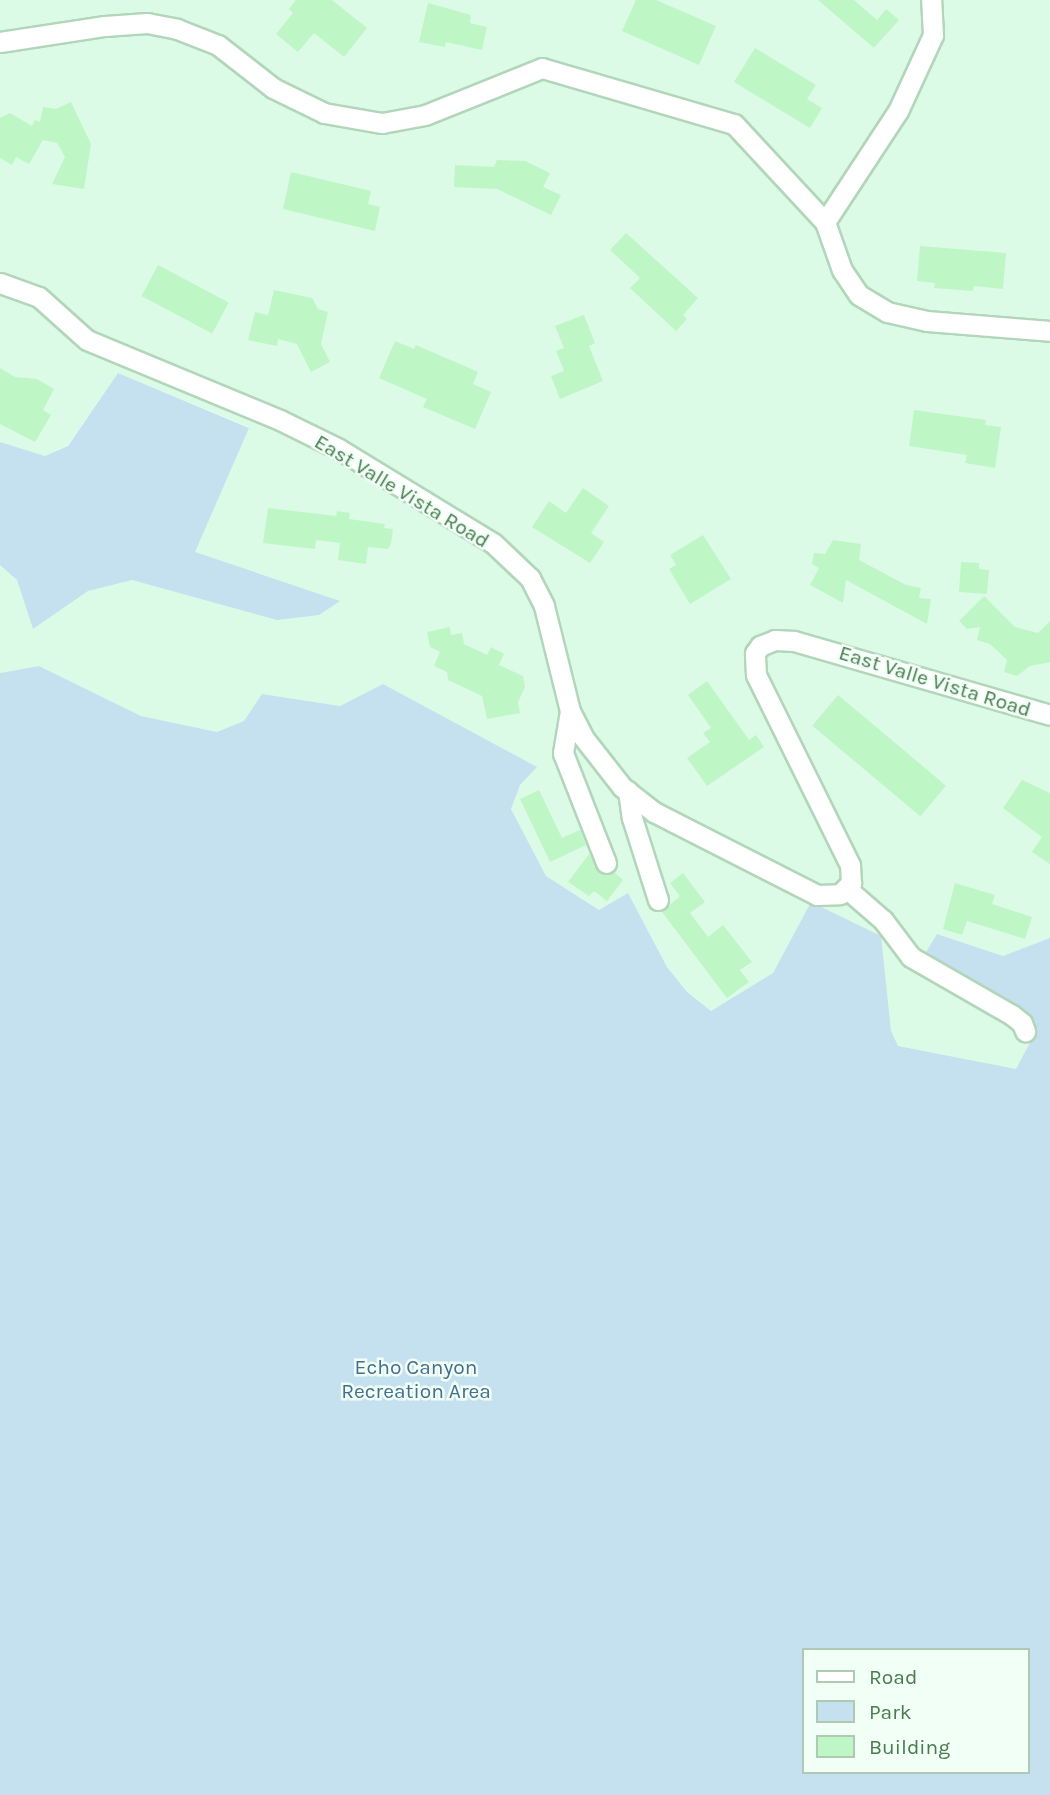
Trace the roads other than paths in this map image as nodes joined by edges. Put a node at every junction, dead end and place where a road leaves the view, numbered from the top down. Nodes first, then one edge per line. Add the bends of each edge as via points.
1 (931, 0) edge
2 (0, 41) edge
3 (825, 222) junction
4 (0, 283) edge
5 (1050, 331) edge
6 (570, 711) junction
7 (1050, 715) edge
8 (628, 791) junction
9 (606, 863) dead end
10 (846, 888) junction
11 (658, 900) dead end
12 (1025, 1031) dead end

1 - 3 street via 933,35 898,111
2 - 3 street via 147,23 177,29 218,45 274,89 324,113 382,123 425,115 542,68 734,124
3 - 5 street via 842,270 859,295 887,313
4 - 6 street, East Valle Vista Road via 39,297 87,340 339,449 493,543 530,578 544,606
6 - 8 street, East Valle Vista Road via 583,737
6 - 9 street via 563,753
7 - 10 street, East Valle Vista Road via 794,641 775,640 760,646 755,653 756,675 850,865 851,883
8 - 10 street, East Valle Vista Road via 653,812 817,895 840,894
8 - 11 street
10 - 12 street via 883,920 911,957 1012,1015

